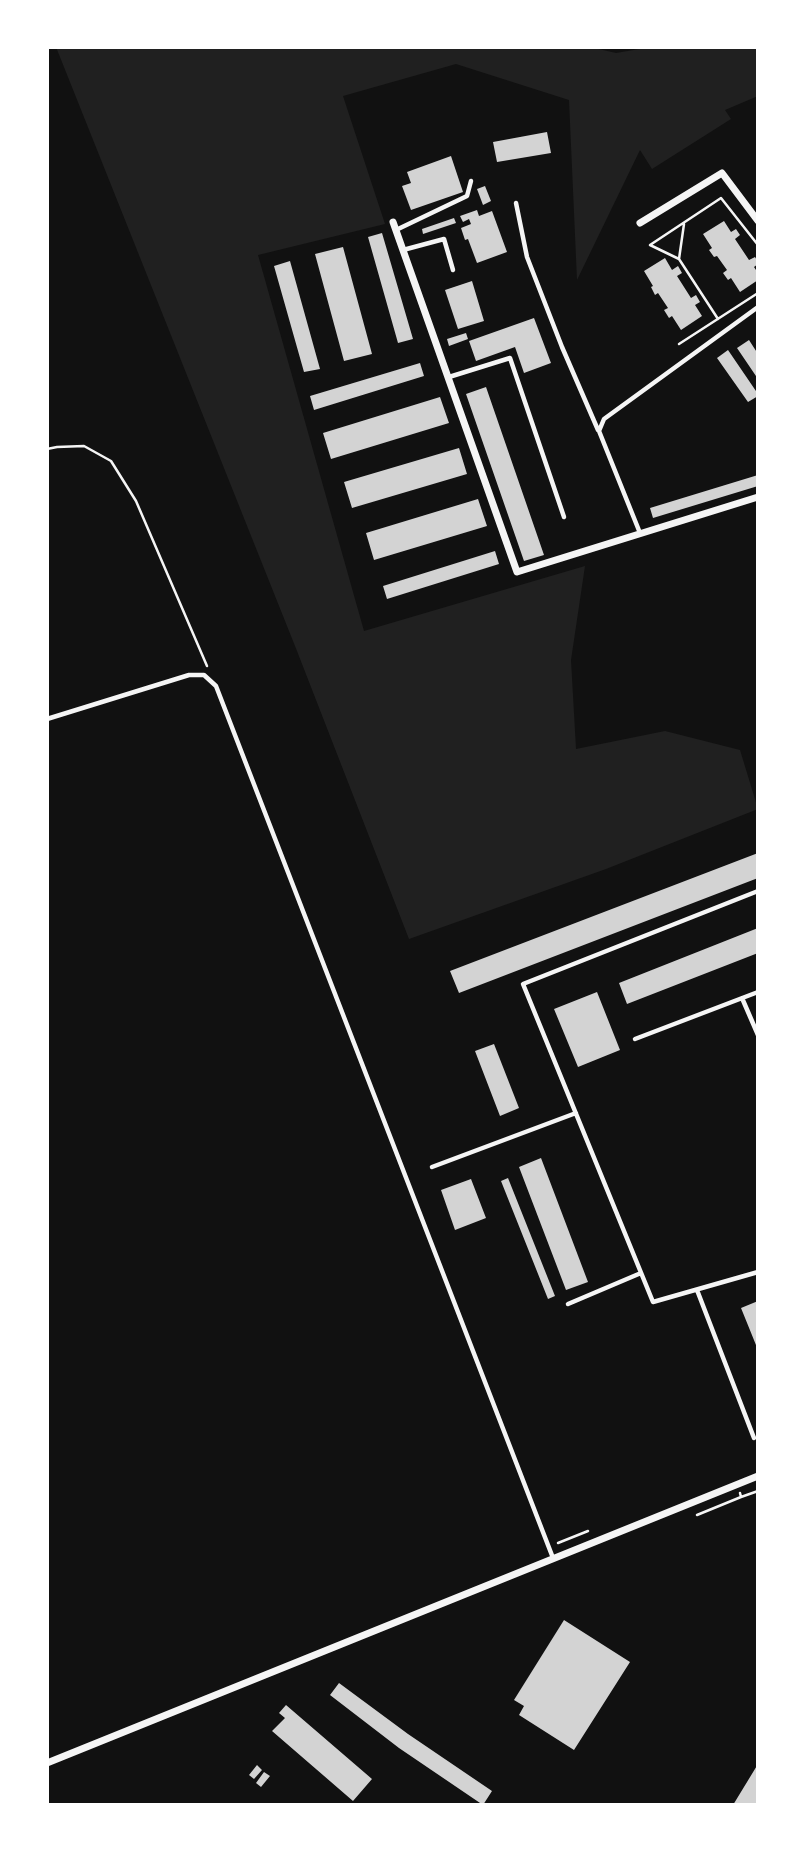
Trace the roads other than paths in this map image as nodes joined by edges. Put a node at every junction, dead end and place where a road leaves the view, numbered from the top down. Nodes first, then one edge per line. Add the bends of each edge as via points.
1 (471, 181) dead end
2 (516, 202) dead end
3 (757, 217) edge
4 (640, 223) dead end
5 (395, 226) joint
6 (403, 250) junction
7 (453, 270) dead end
8 (758, 307) edge
9 (448, 377) junction
10 (599, 431) junction
11 (758, 497) edge
12 (564, 517) dead end
13 (640, 534) junction
14 (47, 719) edge
15 (758, 891) edge
16 (758, 992) edge
17 (742, 998) junction
18 (758, 1035) edge
19 (635, 1039) dead end
20 (576, 1113) junction
21 (432, 1167) dead end
22 (758, 1272) edge
23 (641, 1273) junction
24 (697, 1290) junction
25 (568, 1304) dead end
26 (754, 1438) dead end
27 (758, 1476) edge
28 (553, 1559) junction
29 (47, 1763) edge

1 - 5 lane via 467,196
2 - 10 lane via 527,257
3 - 4 street via 722,173
5 - 6 street
6 - 7 lane via 443,239
6 - 9 street
8 - 10 lane via 604,419
9 - 12 lane via 510,358
9 - 13 street via 517,572
10 - 13 lane
11 - 13 street
14 - 28 lane via 188,675 204,675 216,686
15 - 20 lane via 523,984
16 - 17 lane
17 - 18 lane
17 - 19 lane
20 - 21 lane
20 - 23 lane
22 - 24 lane
23 - 24 lane via 653,1302
23 - 25 lane
24 - 26 lane
27 - 28 street
28 - 29 street

